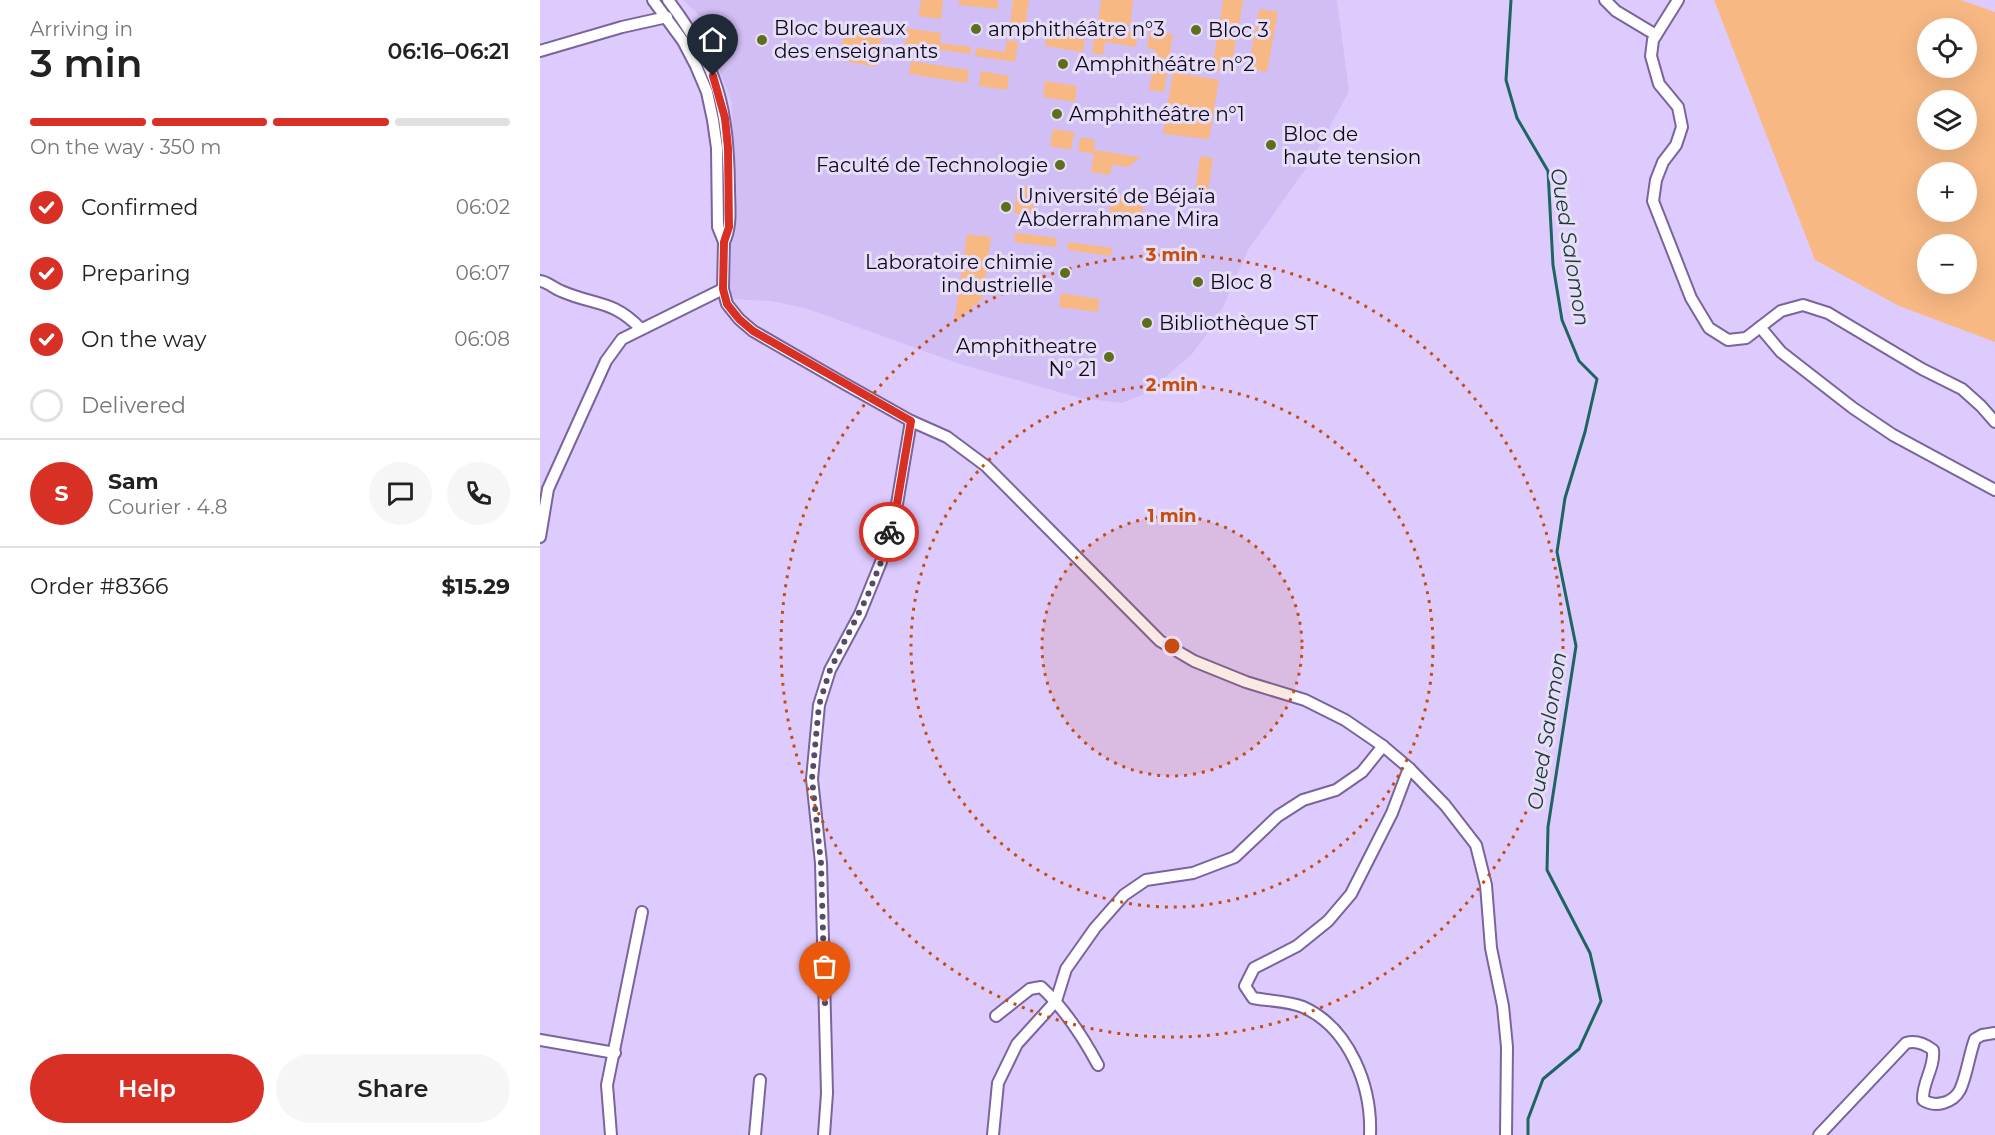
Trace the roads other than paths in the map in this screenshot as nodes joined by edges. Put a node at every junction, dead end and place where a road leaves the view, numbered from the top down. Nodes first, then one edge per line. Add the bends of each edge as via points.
1 (653, 0) edge
2 (668, 0) edge
3 (1605, 0) edge
4 (1678, 0) edge
5 (667, 17) junction
6 (1656, 35) junction
7 (540, 51) edge
8 (724, 242) junction
9 (540, 281) edge
10 (723, 289) junction
11 (1760, 327) junction
12 (641, 329) junction
13 (911, 421) junction
14 (1995, 423) edge
15 (1995, 490) edge
16 (540, 537) edge
17 (1383, 746) junction
18 (1409, 768) junction
19 (642, 912) dead end
20 (1056, 1001) junction
21 (996, 1016) dead end
22 (1995, 1033) edge
23 (540, 1040) edge
24 (615, 1053) junction
25 (1098, 1065) dead end
26 (760, 1080) dead end
27 (611, 1135) edge
28 (756, 1135) edge
29 (824, 1135) edge
30 (993, 1135) edge
31 (1370, 1135) edge
32 (1506, 1135) edge
33 (1819, 1135) edge

1 - 5 street
2 - 8 street via 708,62 725,118 729,227
3 - 6 street
4 - 6 street
5 - 7 street
5 - 8 street via 692,57 707,92 717,148 718,231
6 - 11 street via 1652,56 1659,84 1678,107 1682,127 1656,180 1653,201 1661,224 1690,298 1709,328 1728,340 1746,338
8 - 10 street
9 - 12 street via 559,291 611,306 629,316
10 - 12 street
10 - 13 street via 727,304 753,331
11 - 14 street via 1781,311 1803,305 1828,313 1962,389
11 - 15 street via 1781,352 1853,408 1893,435
12 - 16 street via 621,339 606,361 548,489
13 - 17 street via 946,437 986,466 1160,641 1194,661 1305,700 1345,720
13 - 29 street via 897,504 881,562 860,614 830,670 819,705 812,779 821,863 827,1093
17 - 18 street
17 - 20 street via 1362,772 1336,790 1303,800 1278,816 1235,857 1193,873 1146,880 1124,895 1066,969
18 - 31 street via 1392,813 1351,894 1328,921 1297,946 1254,968 1245,986 1253,998 1300,1006 1318,1015 1340,1035 1360,1072
18 - 32 street via 1476,845 1486,885 1491,948 1503,1006 1507,1047
19 - 24 street
20 - 21 street via 1041,987 1030,989
20 - 25 street
20 - 30 street via 1017,1044 998,1083
22 - 33 street via 1976,1039 1959,1091 1948,1102 1923,1100 1935,1061 1934,1050 1926,1044 1906,1043
23 - 24 street
24 - 27 street via 607,1085
26 - 28 street

